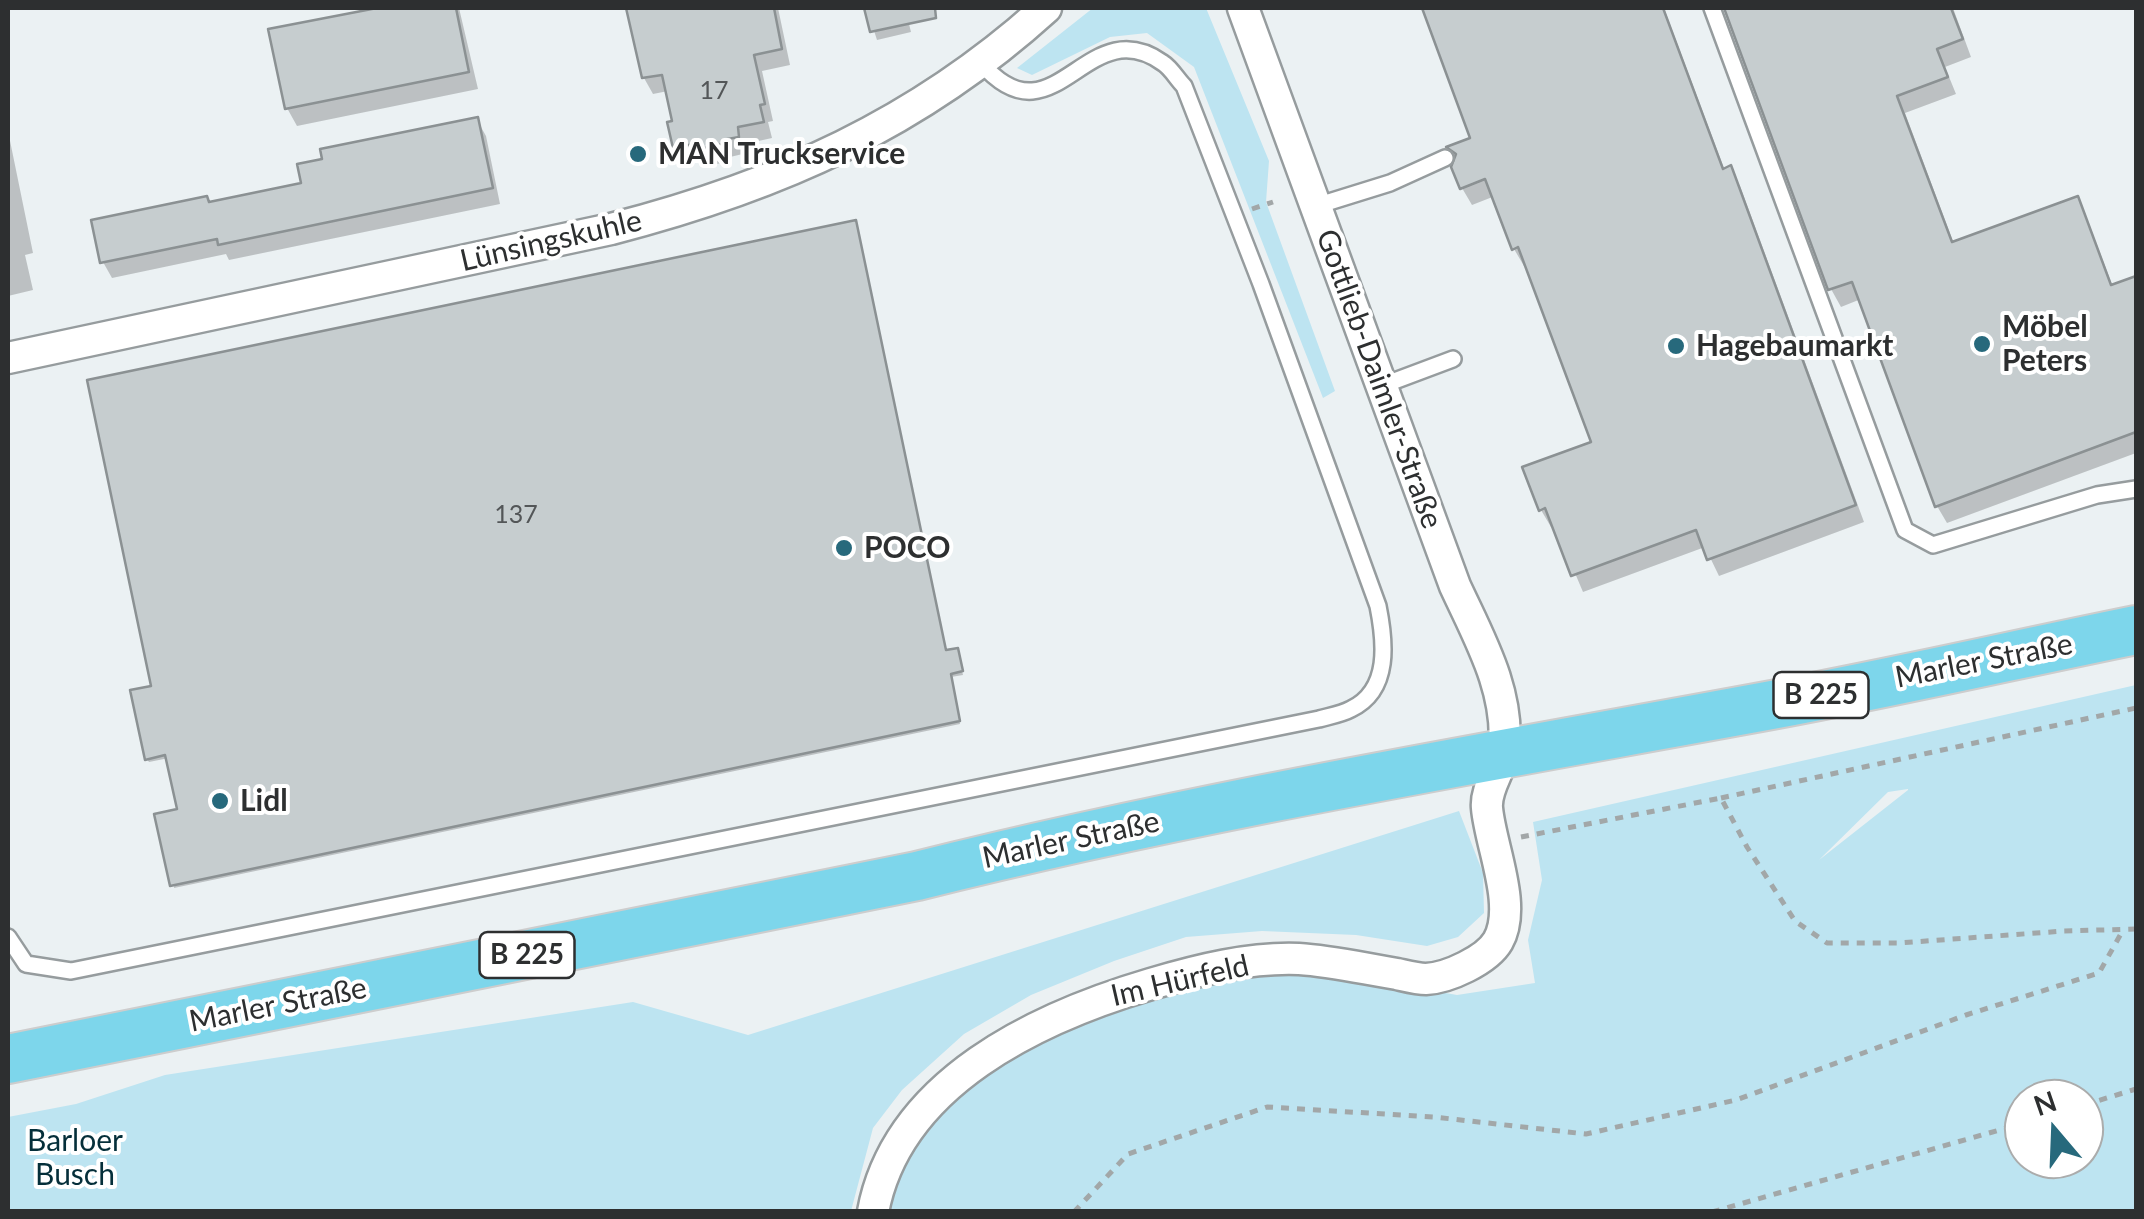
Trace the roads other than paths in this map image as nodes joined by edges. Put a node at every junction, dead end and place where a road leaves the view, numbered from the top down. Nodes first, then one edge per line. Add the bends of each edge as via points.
1 (1046, 8) edge
2 (1242, 8) edge
3 (1712, 8) edge
4 (982, 63) junction
5 (1445, 158) dead end
6 (1316, 206) junction
7 (8, 358) edge
8 (1453, 359) dead end
9 (1381, 386) junction
10 (2136, 489) edge
11 (2136, 630) edge
12 (1504, 753) junction
13 (8, 937) edge
14 (8, 1059) edge
15 (873, 1212) edge

1 - 4 street, Lünsingskuhle
2 - 6 street, Gottlieb-Daimler-Straße
3 - 10 lane via 1905,530 1933,544
4 - 7 street, Lünsingskuhle via 836,152 674,213
4 - 13 lane via 1002,85 1020,93 1040,91 1114,49 1164,63 1184,86 1378,606 1382,668 1371,694 1352,709 1268,730 71,971 26,964
5 - 6 lane
6 - 9 street, Gottlieb-Daimler-Straße
8 - 9 lane
9 - 12 street, Gottlieb-Daimler-Straße via 1492,667 1503,707
11 - 12 main road, Marler Straße / B 225
12 - 14 main road, Marler Straße / B 225
12 - 15 street, Im Hürfeld via 1486,804 1505,914 1498,942 1466,968 1427,979 1299,959 1237,963 1104,998 1031,1028 977,1062 931,1103 896,1151

